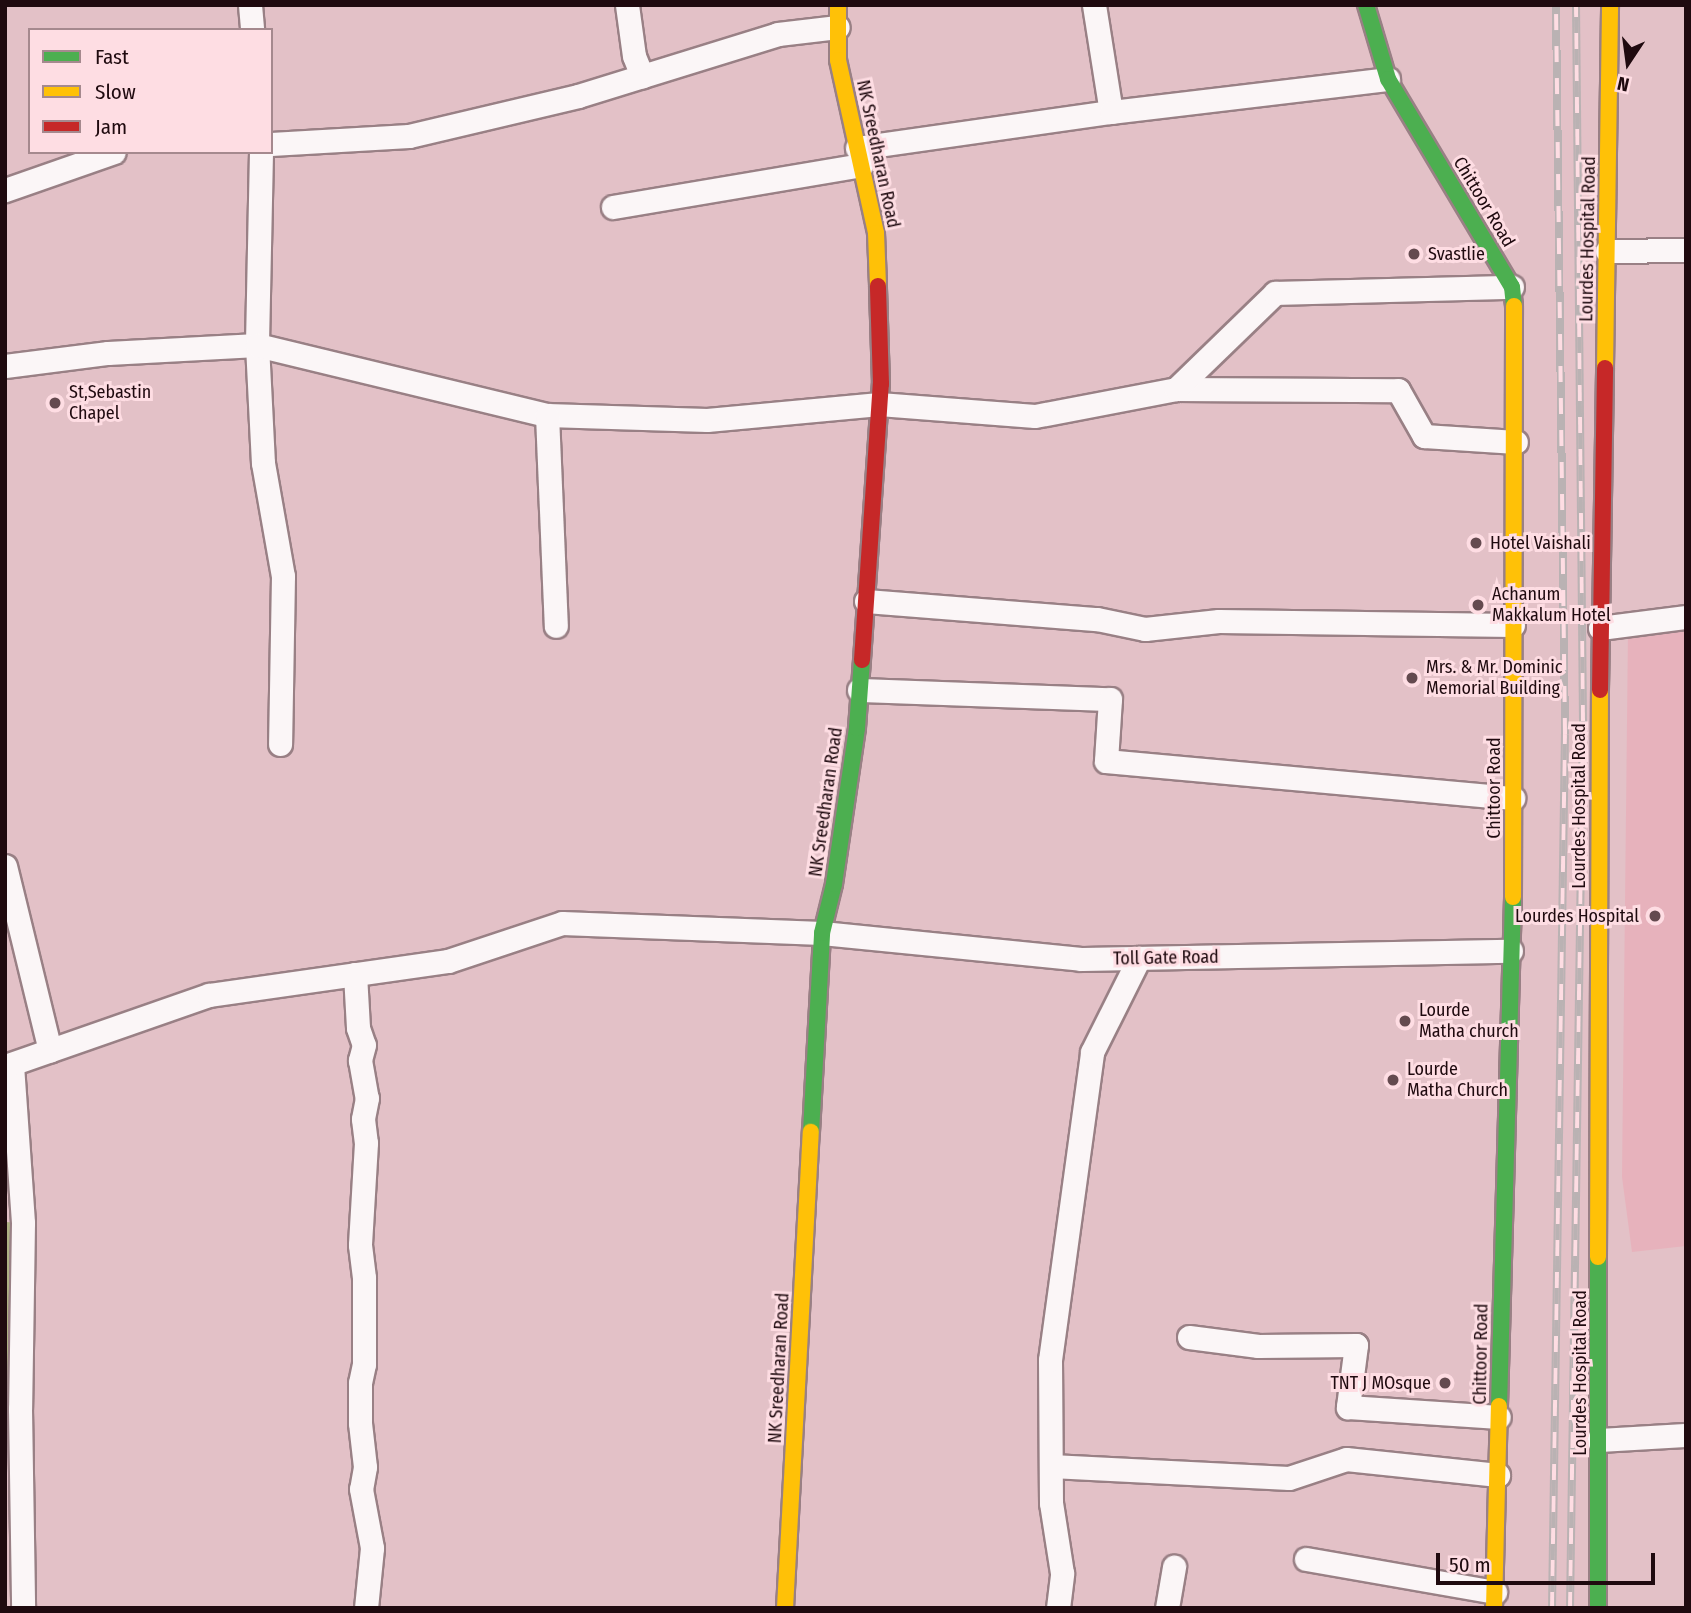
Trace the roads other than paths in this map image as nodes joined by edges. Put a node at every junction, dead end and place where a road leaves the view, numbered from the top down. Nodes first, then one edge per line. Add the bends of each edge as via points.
1 (250, 5) edge
2 (627, 5) edge
3 (1094, 5) edge
4 (1366, 5) edge
5 (1610, 5) edge
6 (838, 16) edge
7 (252, 28) edge
8 (642, 76) junction
9 (1388, 79) junction
10 (1111, 112) junction
11 (273, 144) edge
12 (108, 154) edge
13 (261, 154) edge
14 (859, 157) junction
15 (5, 190) edge
16 (613, 207) dead end
17 (1686, 250) edge
18 (1607, 251) junction
19 (1512, 287) junction
20 (257, 345) junction
21 (5, 366) edge
22 (1175, 389) junction
23 (879, 404) junction
24 (547, 415) junction
25 (1516, 442) junction
26 (866, 601) junction
27 (1686, 617) edge
28 (1513, 625) junction
29 (556, 626) dead end
30 (1600, 628) junction
31 (859, 690) junction
32 (280, 744) dead end
33 (1513, 798) junction
34 (5, 866) edge
35 (822, 933) junction
36 (1511, 951) junction
37 (1139, 958) junction
38 (355, 974) junction
39 (50, 1051) junction
40 (8, 1066) edge
41 (1189, 1337) dead end
42 (13, 1410) edge
43 (1499, 1417) junction
44 (1686, 1435) edge
45 (1598, 1440) junction
46 (1051, 1466) junction
47 (1498, 1475) junction
48 (1306, 1559) dead end
49 (1174, 1567) dead end
50 (1495, 1600) edge
51 (23, 1608) edge
52 (366, 1608) edge
53 (785, 1608) edge
54 (1058, 1608) edge
55 (1167, 1608) edge
56 (1598, 1608) edge

1 - 7 street
2 - 8 street via 634,56
3 - 10 street
4 - 9 street, Chittoor Road
5 - 18 street, Lourdes Hospital Road
6 - 8 street
6 - 14 street, NK Sreedharan Road via 838,60
8 - 11 street via 409,136
9 - 10 street
9 - 19 street, Chittoor Road
10 - 14 street
12 - 15 street
13 - 20 street
14 - 16 street
14 - 23 street, NK Sreedharan Road via 876,233
17 - 18 street
18 - 30 street, Lourdes Hospital Road
19 - 22 street via 1275,292
19 - 25 street, Chittoor Road
20 - 21 street via 108,353
20 - 24 street
20 - 32 street via 263,463 283,576
22 - 23 street via 1035,416
22 - 25 street via 1398,390 1423,436
23 - 24 street via 707,420
23 - 26 street, NK Sreedharan Road
24 - 29 street
25 - 28 street, Chittoor Road
26 - 28 street via 1097,619 1145,629 1219,621
26 - 31 street, NK Sreedharan Road
27 - 30 street
28 - 33 street, Chittoor Road
30 - 45 street, Lourdes Hospital Road
31 - 33 street via 1110,699 1106,761
31 - 35 street, NK Sreedharan Road via 834,884
33 - 36 street, Chittoor Road
34 - 39 street
35 - 37 street, Toll Gate Road via 1081,959
35 - 38 street, Toll Gate Road via 562,923 448,961
35 - 53 street, NK Sreedharan Road
36 - 37 street, Toll Gate Road
36 - 43 street, Chittoor Road
37 - 46 street via 1092,1052 1049,1360
38 - 39 street, Toll Gate Road via 209,995
38 - 52 street via 367,1098 359,1245 365,1364 360,1383 365,1466 361,1489 372,1548
39 - 40 street, Toll Gate Road
40 - 42 street via 23,1223
41 - 43 street via 1258,1346 1356,1345 1348,1407
42 - 51 street
43 - 47 street, Chittoor Road
44 - 45 street
45 - 56 street, Lourdes Hospital Road
46 - 47 street via 1289,1478 1346,1459
46 - 54 street via 1051,1503 1062,1573
47 - 50 street, Chittoor Road
48 - 50 street
49 - 55 street

